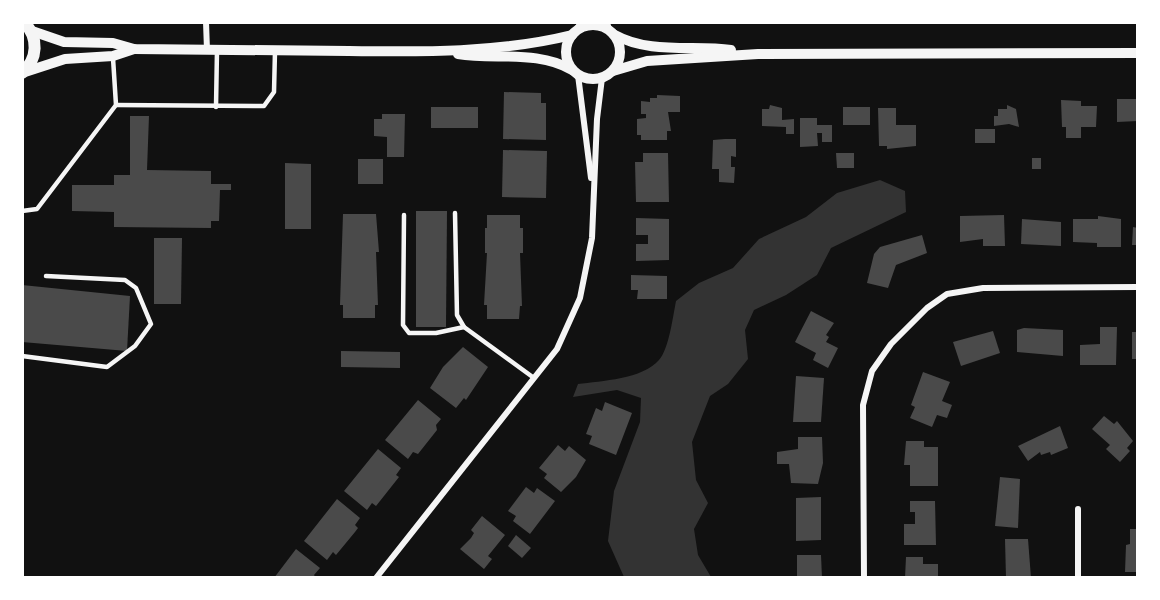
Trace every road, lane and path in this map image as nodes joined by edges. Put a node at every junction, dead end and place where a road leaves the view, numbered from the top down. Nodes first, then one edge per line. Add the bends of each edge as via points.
1 (206, 22) edge
2 (29, 26) edge
3 (576, 29) edge
4 (610, 29) edge
5 (134, 49) junction
6 (212, 50) junction
7 (275, 51) junction
8 (440, 52) junction
9 (1137, 53) edge
10 (758, 54) junction
11 (113, 56) junction
12 (613, 70) junction
13 (24, 72) edge
14 (575, 72) junction
15 (602, 78) junction
16 (116, 105) junction
17 (216, 107) junction
18 (592, 193) junction
19 (22, 211) edge
20 (455, 213) dead end
21 (404, 215) dead end
22 (46, 276) dead end
23 (1137, 287) edge
24 (464, 327) junction
25 (22, 356) edge
26 (534, 378) junction
27 (1077, 509) dead end
28 (376, 578) edge
29 (864, 578) edge
30 (1078, 578) edge

1 - 6 street
2 - 5 street via 64,42 113,43
2 - 13 main road via 35,52
3 - 4 street via 594,25
3 - 8 street via 525,43
3 - 14 street via 566,49 568,64
4 - 10 street via 631,42 651,46
4 - 12 street via 620,54
5 - 6 street
5 - 11 street
6 - 7 street
6 - 17 lane
7 - 8 street
7 - 17 lane via 274,92 264,106
8 - 14 street via 540,59 563,64
9 - 10 street
10 - 12 street via 647,61
11 - 13 street via 65,59
11 - 16 lane
12 - 15 street
14 - 15 street via 585,78
14 - 18 street
15 - 18 street
16 - 17 lane
16 - 19 lane via 37,209
18 - 26 street via 592,238 580,298 557,349
20 - 24 lane via 458,315
21 - 24 lane via 403,325 409,333
22 - 25 lane via 125,280 136,288 151,324 135,346 107,367
23 - 29 street via 982,288 947,294 891,344 872,371 863,405
24 - 26 lane
26 - 28 street
27 - 30 street

